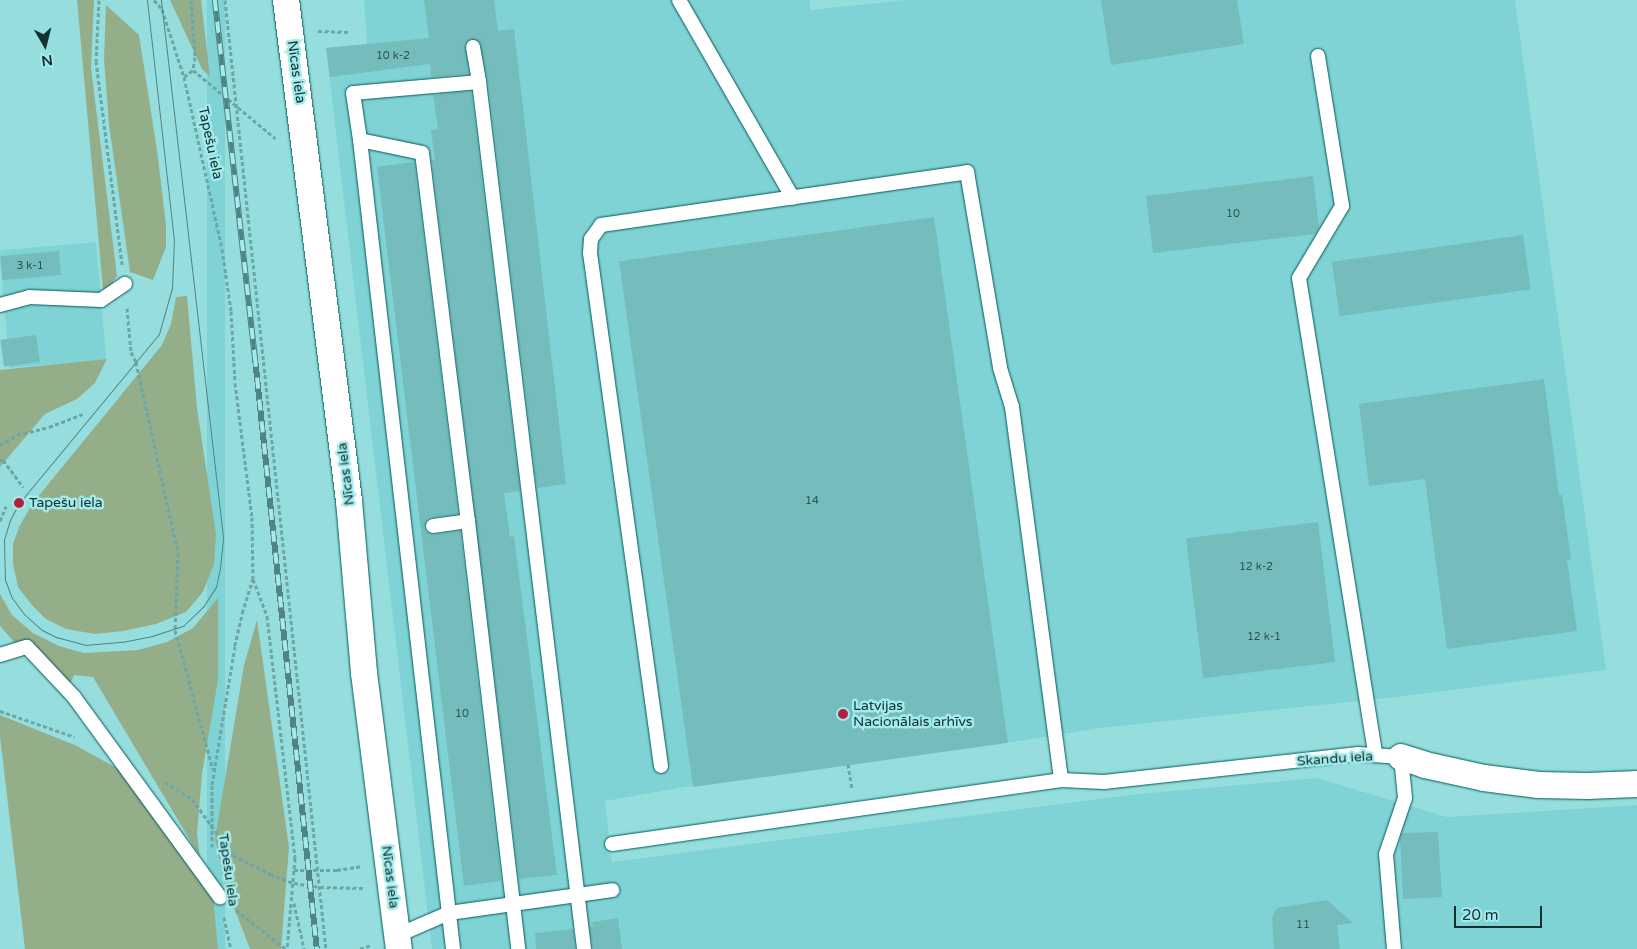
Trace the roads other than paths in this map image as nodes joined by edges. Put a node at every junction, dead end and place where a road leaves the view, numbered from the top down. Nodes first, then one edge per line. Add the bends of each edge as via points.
1 (286, 0) edge
2 (679, 0) edge
3 (472, 47) dead end
4 (1318, 56) dead end
5 (479, 82) junction
6 (360, 140) junction
7 (793, 198) junction
8 (125, 289) road end
9 (0, 305) edge
10 (468, 521) junction
11 (433, 526) dead end
12 (0, 655) edge
13 (1375, 755) junction
14 (1401, 756) junction
15 (661, 766) dead end
16 (1061, 780) junction
17 (1637, 784) edge
18 (612, 844) dead end
19 (612, 890) dead end
20 (577, 895) junction
21 (220, 897) road end
22 (513, 902) junction
23 (449, 913) junction
24 (399, 942) edge
25 (453, 949) edge
26 (518, 949) edge
27 (584, 949) edge
28 (1394, 949) edge

1 - 24 street, Nīcas iela via 349,501 364,673
2 - 7 lane
3 - 5 lane
4 - 13 lane via 1342,206 1299,278
5 - 6 lane via 353,93
5 - 20 lane
6 - 10 lane via 422,152
6 - 23 lane
7 - 15 lane via 601,225 591,239 590,253
7 - 16 lane via 967,172 1000,368 1012,406
8 - 9 lane via 101,300 29,297
10 - 11 lane
10 - 22 lane
12 - 21 lane via 27,647 74,697
13 - 14 lane, Skandu iela
13 - 16 lane, Skandu iela via 1358,754 1104,782
14 - 17 street, Skandu iela via 1484,778 1539,785
14 - 28 lane via 1406,798 1386,854
16 - 18 lane, Skandu iela
19 - 20 lane
20 - 22 lane
20 - 27 lane
22 - 23 lane
22 - 26 lane
23 - 24 lane
23 - 25 lane

